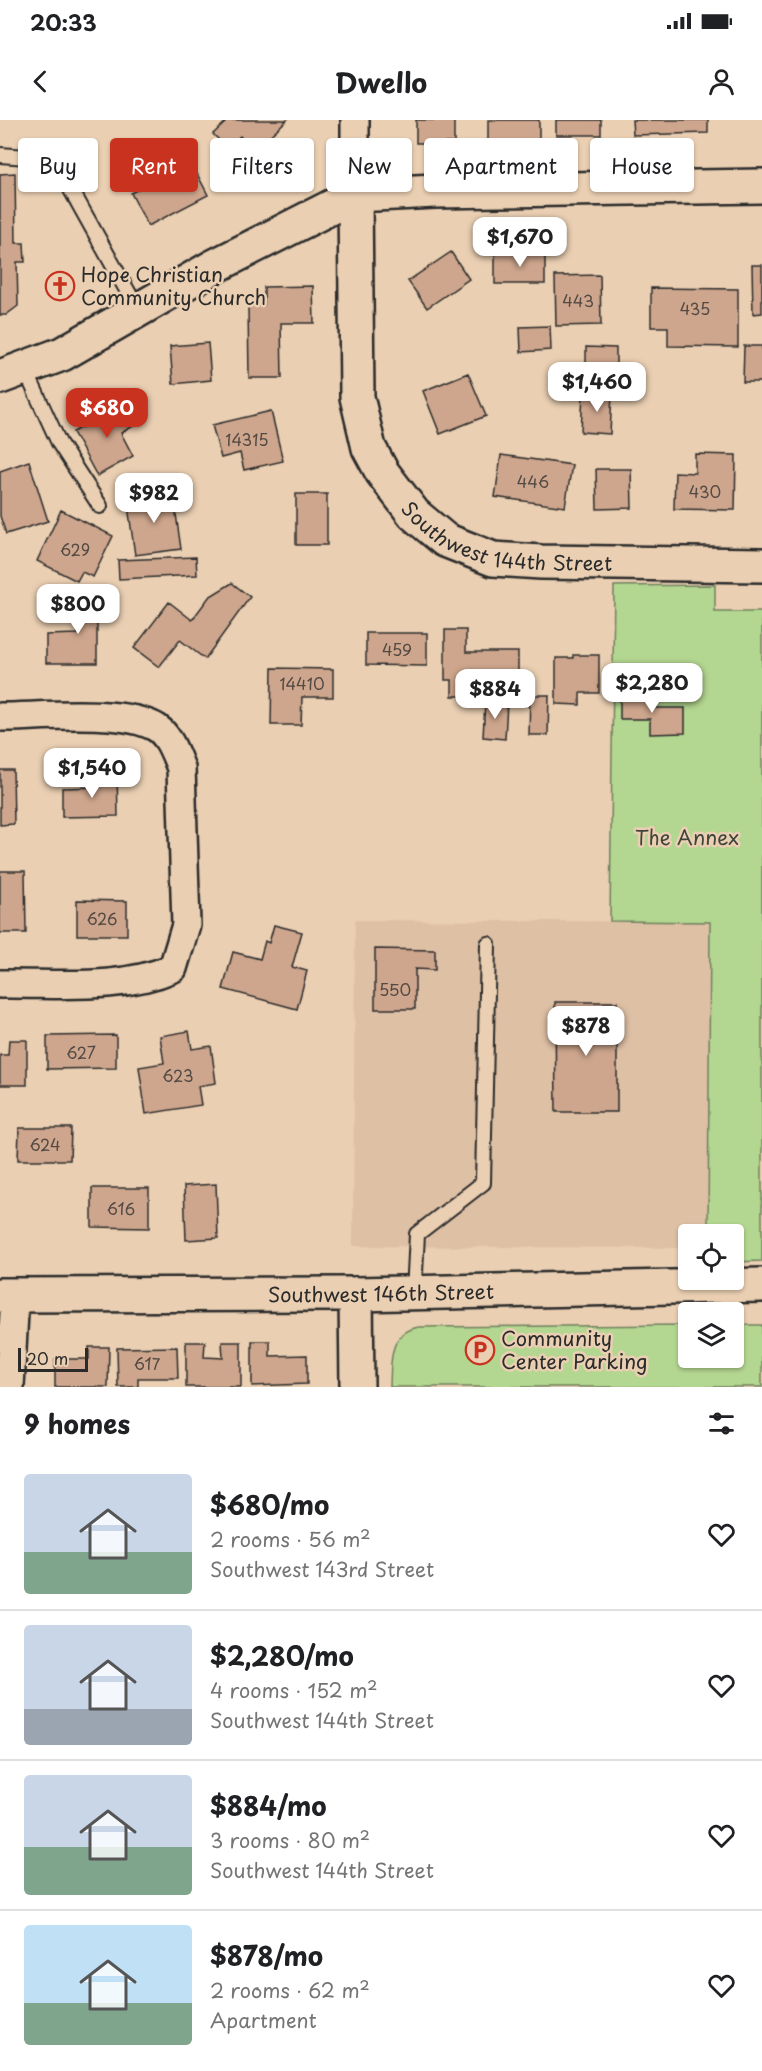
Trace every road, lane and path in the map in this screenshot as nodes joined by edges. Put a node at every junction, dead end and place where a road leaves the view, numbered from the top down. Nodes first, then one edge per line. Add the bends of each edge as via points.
1 (355, 120) edge
2 (0, 155) edge
3 (762, 186) edge
4 (355, 195) junction
5 (138, 310) junction
6 (13, 373) edge
7 (100, 506) dead end
8 (762, 565) edge
9 (0, 717) edge
10 (488, 944) dead end
11 (0, 984) edge
12 (762, 1285) edge
13 (414, 1293) junction
14 (356, 1294) junction
15 (8, 1295) edge
16 (10, 1387) edge
17 (357, 1387) edge

1 - 4 street
2 - 5 lane via 54,159
3 - 4 street
4 - 5 street
4 - 8 street, Southwest 144th Street via 355,366 362,421 369,448 382,472 414,514 446,540 493,559
5 - 6 street via 62,354
6 - 7 lane
9 - 11 street via 135,719 158,729 172,746 181,768 186,925 173,968 151,977 124,982
10 - 13 lane via 483,1182 417,1234
12 - 13 street, Southwest 146th Street
13 - 14 street, Southwest 146th Street
14 - 15 street, Southwest 146th Street
14 - 17 street
15 - 16 street

